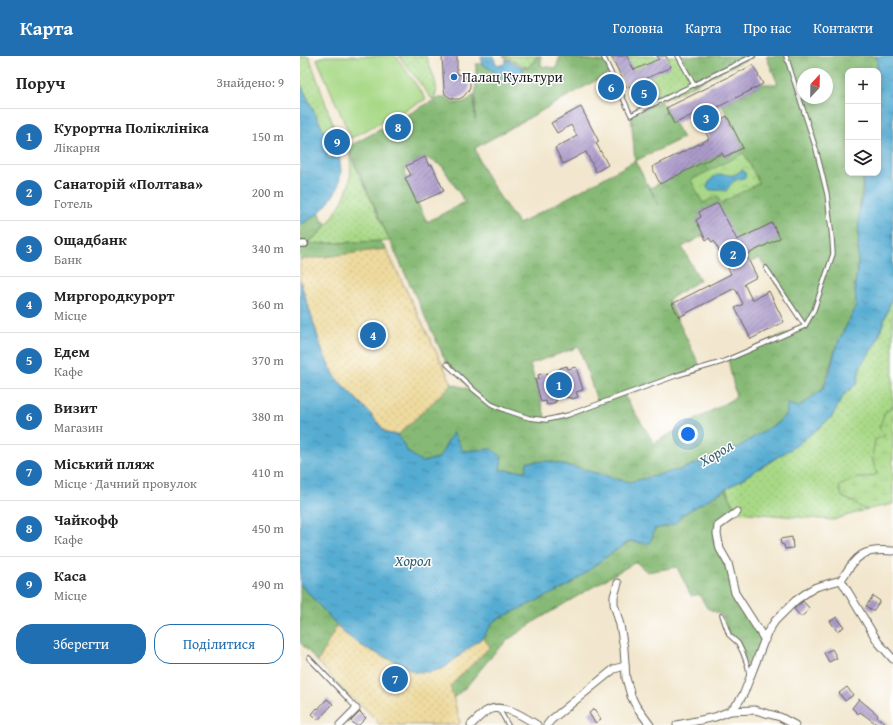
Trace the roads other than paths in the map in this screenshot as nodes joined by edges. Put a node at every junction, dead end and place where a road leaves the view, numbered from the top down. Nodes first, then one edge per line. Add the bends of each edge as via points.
1 (604, 56) edge
2 (678, 56) edge
3 (753, 56) edge
4 (786, 56) edge
5 (694, 85) junction
6 (766, 268) dead end
7 (805, 326) junction
8 (447, 364) dead end
9 (737, 512) dead end
10 (893, 551) edge
11 (840, 580) junction
12 (618, 583) dead end
13 (722, 615) dead end
14 (765, 640) junction
15 (309, 658) dead end
16 (893, 659) edge
17 (625, 666) junction
18 (749, 679) junction
19 (498, 708) junction
20 (356, 709) joint
21 (730, 711) junction
22 (340, 725) edge
23 (470, 725) edge
24 (508, 725) edge
25 (537, 725) edge
26 (547, 725) edge
27 (650, 725) edge
28 (677, 725) edge
29 (795, 725) edge

1 - 5 lane via 631,115
2 - 5 lane
3 - 5 lane
4 - 7 lane via 816,149 827,194 832,238 833,254 814,310
6 - 7 lane
7 - 8 lane via 722,362 678,375 568,415 546,420 529,418 492,404
9 - 14 street via 718,526 720,549 728,563 735,593
10 - 11 street via 864,553
11 - 14 street via 816,587 795,601 775,620
11 - 16 street via 878,642
12 - 17 street via 614,604 620,625
13 - 18 lane via 730,635 743,653
14 - 18 street
15 - 20 lane
17 - 26 street via 614,669
17 - 27 street via 631,696
18 - 21 street via 744,693
19 - 23 street via 486,711
19 - 24 lane
19 - 25 street via 518,714
20 - 22 street
21 - 28 street
21 - 29 street via 755,710 780,716

